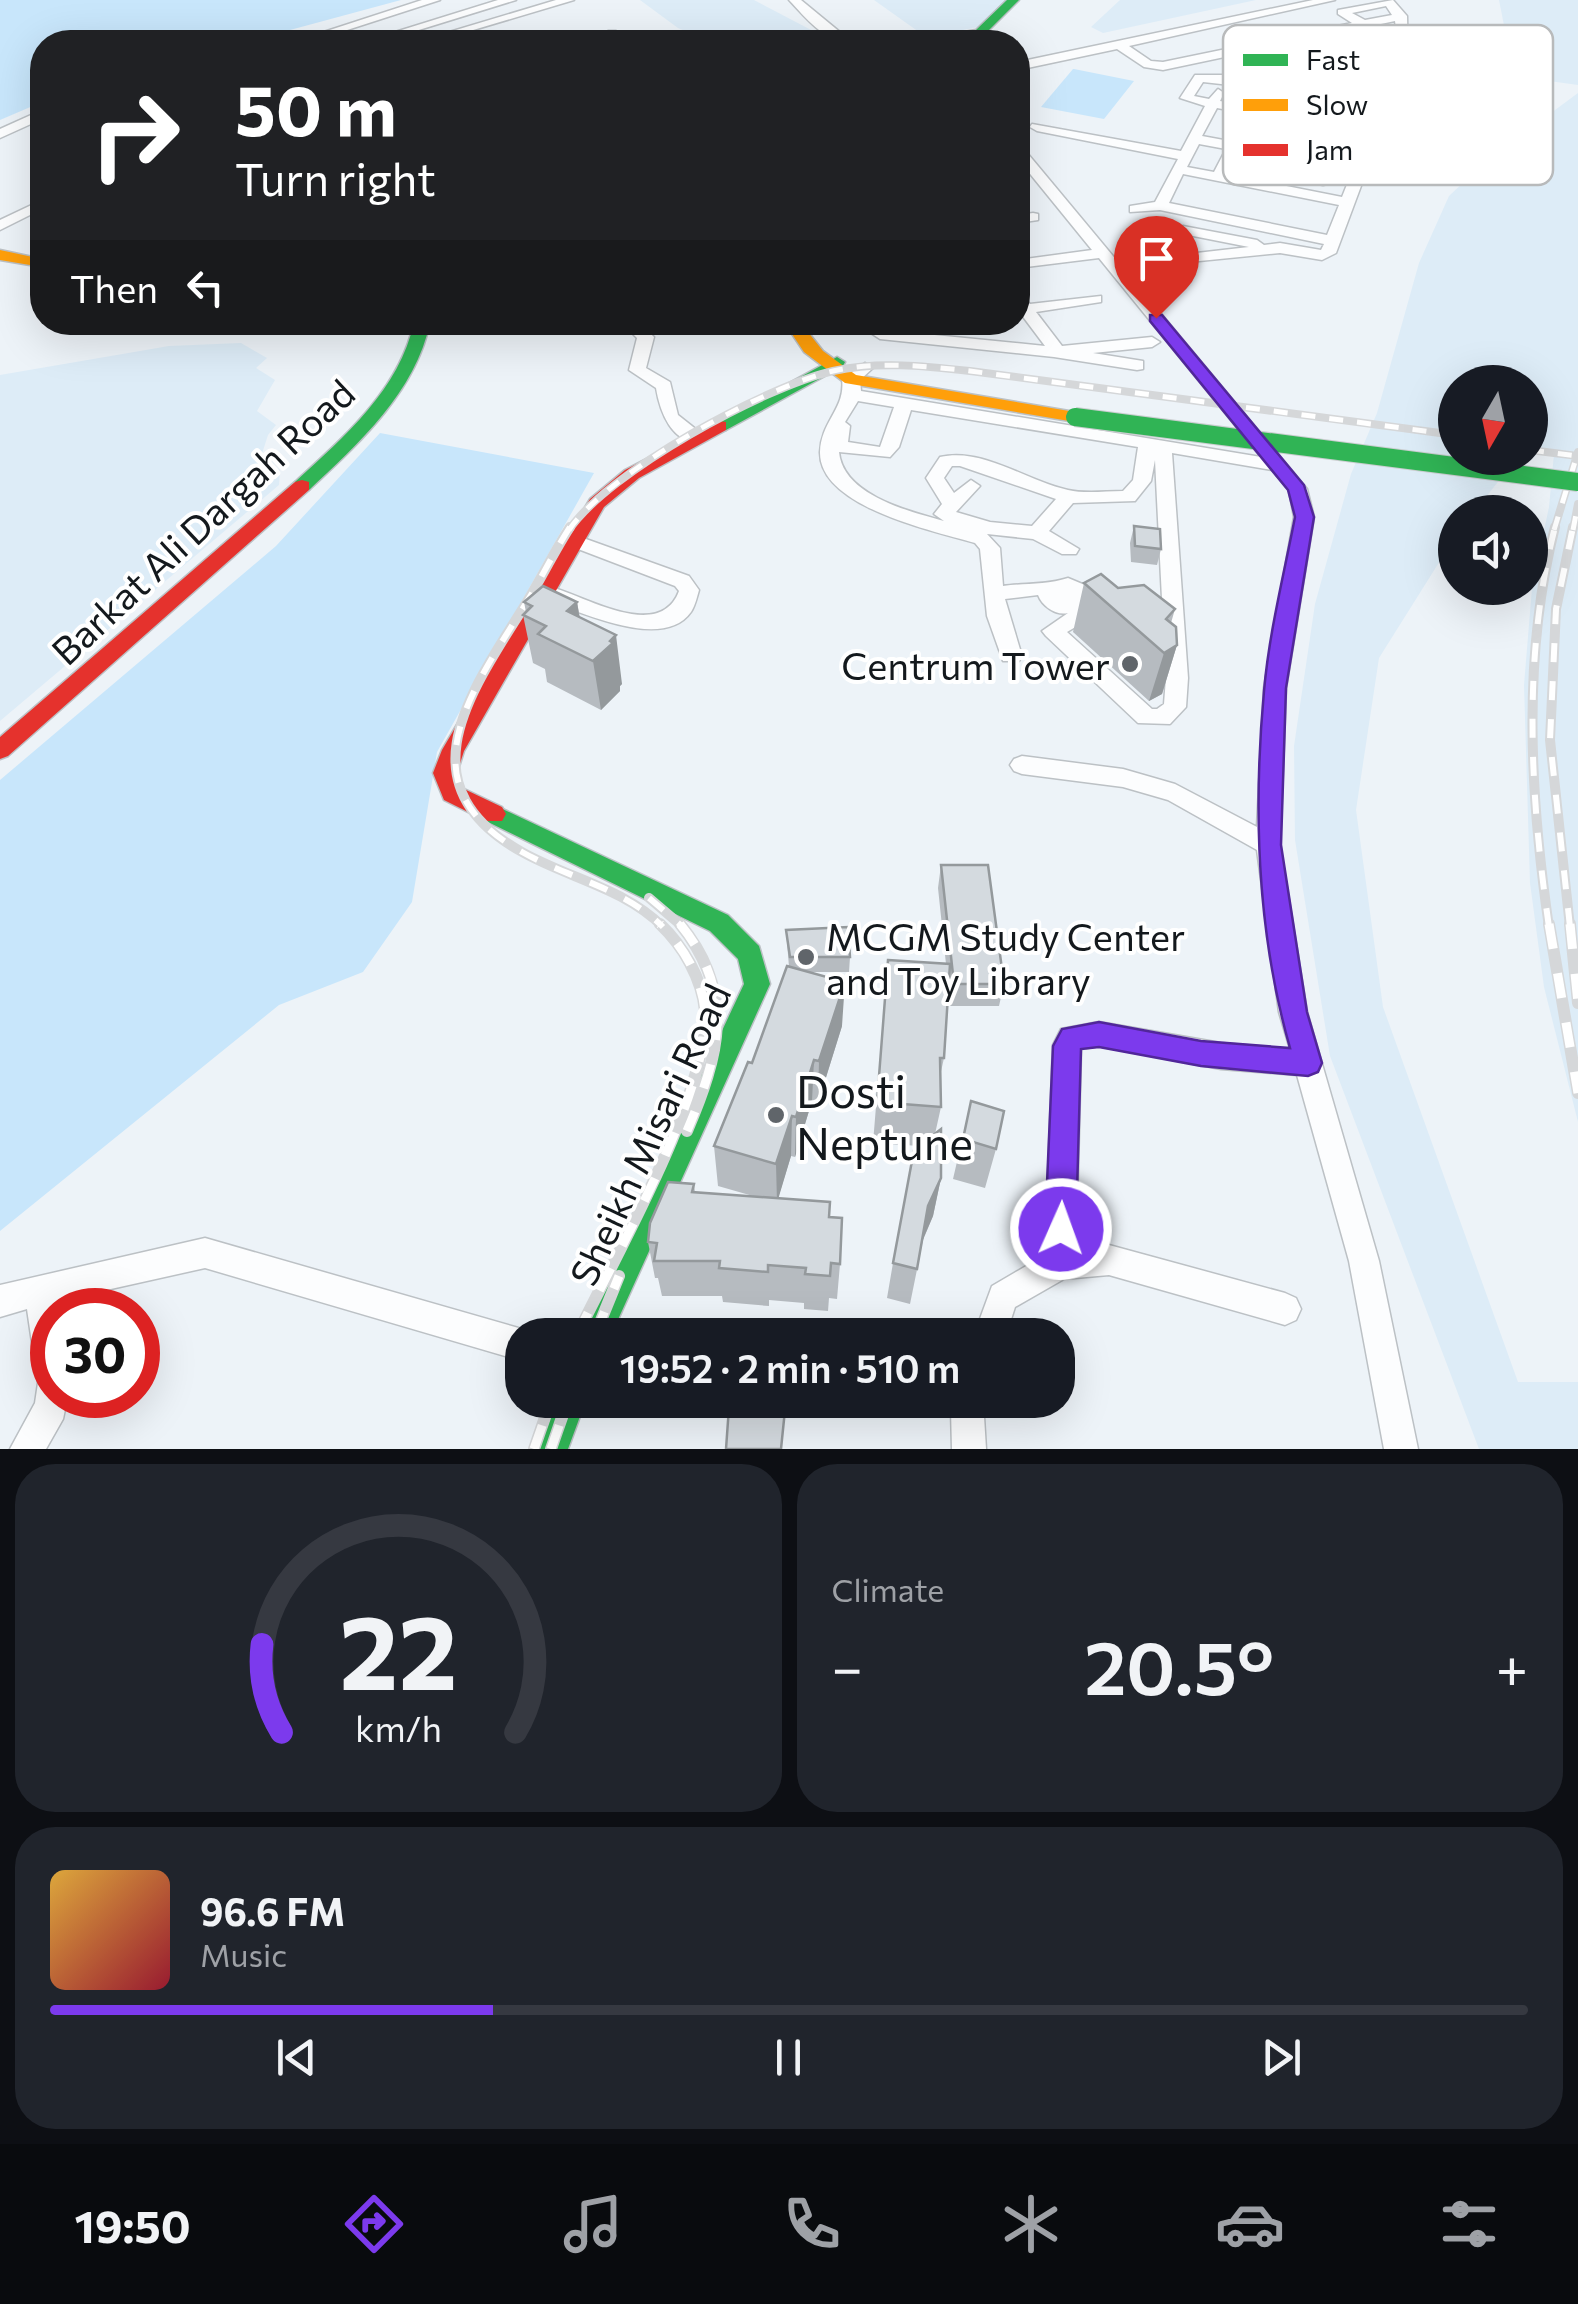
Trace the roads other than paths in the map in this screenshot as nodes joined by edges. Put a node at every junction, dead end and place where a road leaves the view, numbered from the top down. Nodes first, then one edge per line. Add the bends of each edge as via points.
1 (434, 0) edge
2 (510, 0) edge
3 (568, 0) edge
4 (795, 0) edge
5 (1329, 0) edge
6 (1388, 1) edge
7 (1016, 6) edge
8 (1292, 14) junction
9 (1308, 15) dead end
10 (1402, 23) junction
11 (1363, 24) junction
12 (1258, 25) edge
13 (1315, 25) edge
14 (1357, 25) edge
15 (1399, 25) edge
16 (1206, 26) junction
17 (338, 30) edge
18 (409, 30) edge
19 (464, 30) edge
20 (826, 30) edge
21 (986, 30) edge
22 (1223, 35) edge
23 (1223, 36) edge
24 (1119, 45) junction
25 (1163, 50) dead end
26 (1075, 54) junction
27 (1223, 55) edge
28 (1030, 63) edge
29 (1177, 63) junction
30 (1151, 66) junction
31 (1199, 78) junction
32 (1223, 78) edge
33 (1223, 84) edge
34 (1211, 106) junction
35 (1223, 106) edge
36 (30, 120) edge
37 (1038, 127) dead end
38 (0, 134) edge
39 (1194, 139) junction
40 (1223, 144) edge
41 (1182, 162) junction
42 (1222, 170) edge
43 (1030, 181) edge
44 (1274, 185) edge
45 (1320, 185) edge
46 (1354, 185) edge
47 (1316, 197) junction
48 (1348, 203) junction
49 (1160, 206) junction
50 (1135, 209) dead end
51 (30, 210) edge
52 (1222, 218) junction
53 (0, 226) edge
54 (1184, 230) junction
55 (1216, 236) junction
56 (1332, 242) junction
57 (0, 245) edge
58 (1280, 248) junction
59 (30, 250) edge
60 (1102, 253) junction
61 (0, 254) edge
62 (1209, 256) junction
63 (30, 260) edge
64 (1030, 262) edge
65 (1144, 264) dead end
66 (1095, 299) dead end
67 (1030, 303) edge
68 (1030, 316) edge
69 (421, 335) edge
70 (644, 335) edge
71 (798, 335) edge
72 (890, 335) edge
73 (952, 335) edge
74 (956, 342) junction
75 (1152, 342) dead end
76 (1056, 352) junction
77 (1137, 366) dead end
78 (845, 375) junction
79 (900, 389) junction
80 (696, 438) junction
81 (1156, 446) junction
82 (1438, 452) edge
83 (1278, 465) junction
84 (1548, 466) edge
85 (862, 470) dead end
86 (1578, 470) edge
87 (1578, 482) edge
88 (971, 486) dead end
89 (1068, 497) junction
90 (1018, 507) dead end
91 (948, 509) junction
92 (1001, 528) junction
93 (1037, 534) junction
94 (572, 540) junction
95 (1069, 549) dead end
96 (1046, 591) dead end
97 (542, 592) junction
98 (994, 594) junction
99 (1130, 602) edge
100 (1010, 656) dead end
101 (0, 750) edge
102 (1022, 765) dead end
103 (1268, 845) junction
104 (1308, 1063) junction
105 (1060, 1264) junction
106 (45, 1288) edge
107 (30, 1292) edge
108 (0, 1302) edge
109 (1285, 1309) dead end
110 (603, 1318) edge
111 (995, 1318) edge
112 (505, 1340) edge
113 (44, 1418) edge
114 (562, 1418) edge
115 (967, 1418) edge
116 (26, 1449) edge
117 (551, 1449) edge
118 (970, 1449) edge
119 (1401, 1449) edge

1 - 17 street
2 - 18 street
3 - 19 street
4 - 20 street
5 - 8 street
6 - 10 street
6 - 11 street via 1342,12
7 - 21 main road
8 - 9 street
8 - 12 street
8 - 13 street
8 - 16 street
10 - 11 street
10 - 15 street
11 - 14 street
16 - 22 street
16 - 24 street
23 - 25 street
24 - 26 street
24 - 30 street
26 - 28 street
26 - 30 street
27 - 29 street
29 - 30 street
29 - 31 street via 1185,80
31 - 32 street
31 - 34 street via 1186,100
33 - 34 street
34 - 35 street
34 - 39 street
36 - 38 street
37 - 41 street
39 - 40 street
39 - 41 street
41 - 42 street
41 - 49 street
43 - 60 street
44 - 47 street
45 - 47 street
46 - 48 street
47 - 48 street
48 - 56 street
49 - 50 street
49 - 52 street
49 - 54 street
51 - 53 street
52 - 55 street
52 - 56 street
54 - 55 street
54 - 62 street
55 - 58 street
56 - 58 street via 1322,255
57 - 59 main road
58 - 62 street
60 - 64 street
60 - 83 street
61 - 63 main road
62 - 65 street
66 - 67 street
68 - 76 street
69 - 101 main road, Barkat Ali Dargah Road via 375,414 338,454
70 - 80 street via 638,370 664,386 670,416
71 - 78 main road
72 - 74 street
73 - 74 street
74 - 76 street
75 - 76 street
76 - 77 street
78 - 79 main road
78 - 79 street via 838,442 843,448 888,450
78 - 80 main road, Sheikh Misari Road
78 - 98 street via 828,462 839,480 875,506 982,540 990,548
79 - 81 street
79 - 82 main road
79 - 87 main road, bridge
80 - 94 main road, Sheikh Misari Road via 620,482
81 - 83 street
81 - 89 street via 1124,503
81 - 99 street via 1161,603 1177,702 1162,718 1146,717 1054,631 1102,601
83 - 103 street via 1298,489 1304,517 1275,688
84 - 86 main road
85 - 91 street via 865,487 884,500
88 - 91 street
89 - 91 street via 953,459 935,478
89 - 93 street
90 - 92 street
91 - 92 street via 986,531
92 - 93 street
93 - 95 street
94 - 97 main road, Sheikh Misari Road
94 - 97 street via 682,581 688,600 668,621 652,624
96 - 98 street
97 - 110 main road, Sheikh Misari Road via 453,750 444,773 452,794 719,923 750,954 757,984
98 - 100 street
102 - 103 street via 1123,778 1174,793
103 - 104 street via 1293,1012
104 - 105 street via 1201,1054 1099,1034 1072,1038
104 - 119 street via 1364,1261
105 - 109 street via 1109,1260
105 - 111 street via 1002,1297
106 - 112 street via 205,1253
107 - 108 street
113 - 116 street
114 - 117 main road
115 - 118 street

